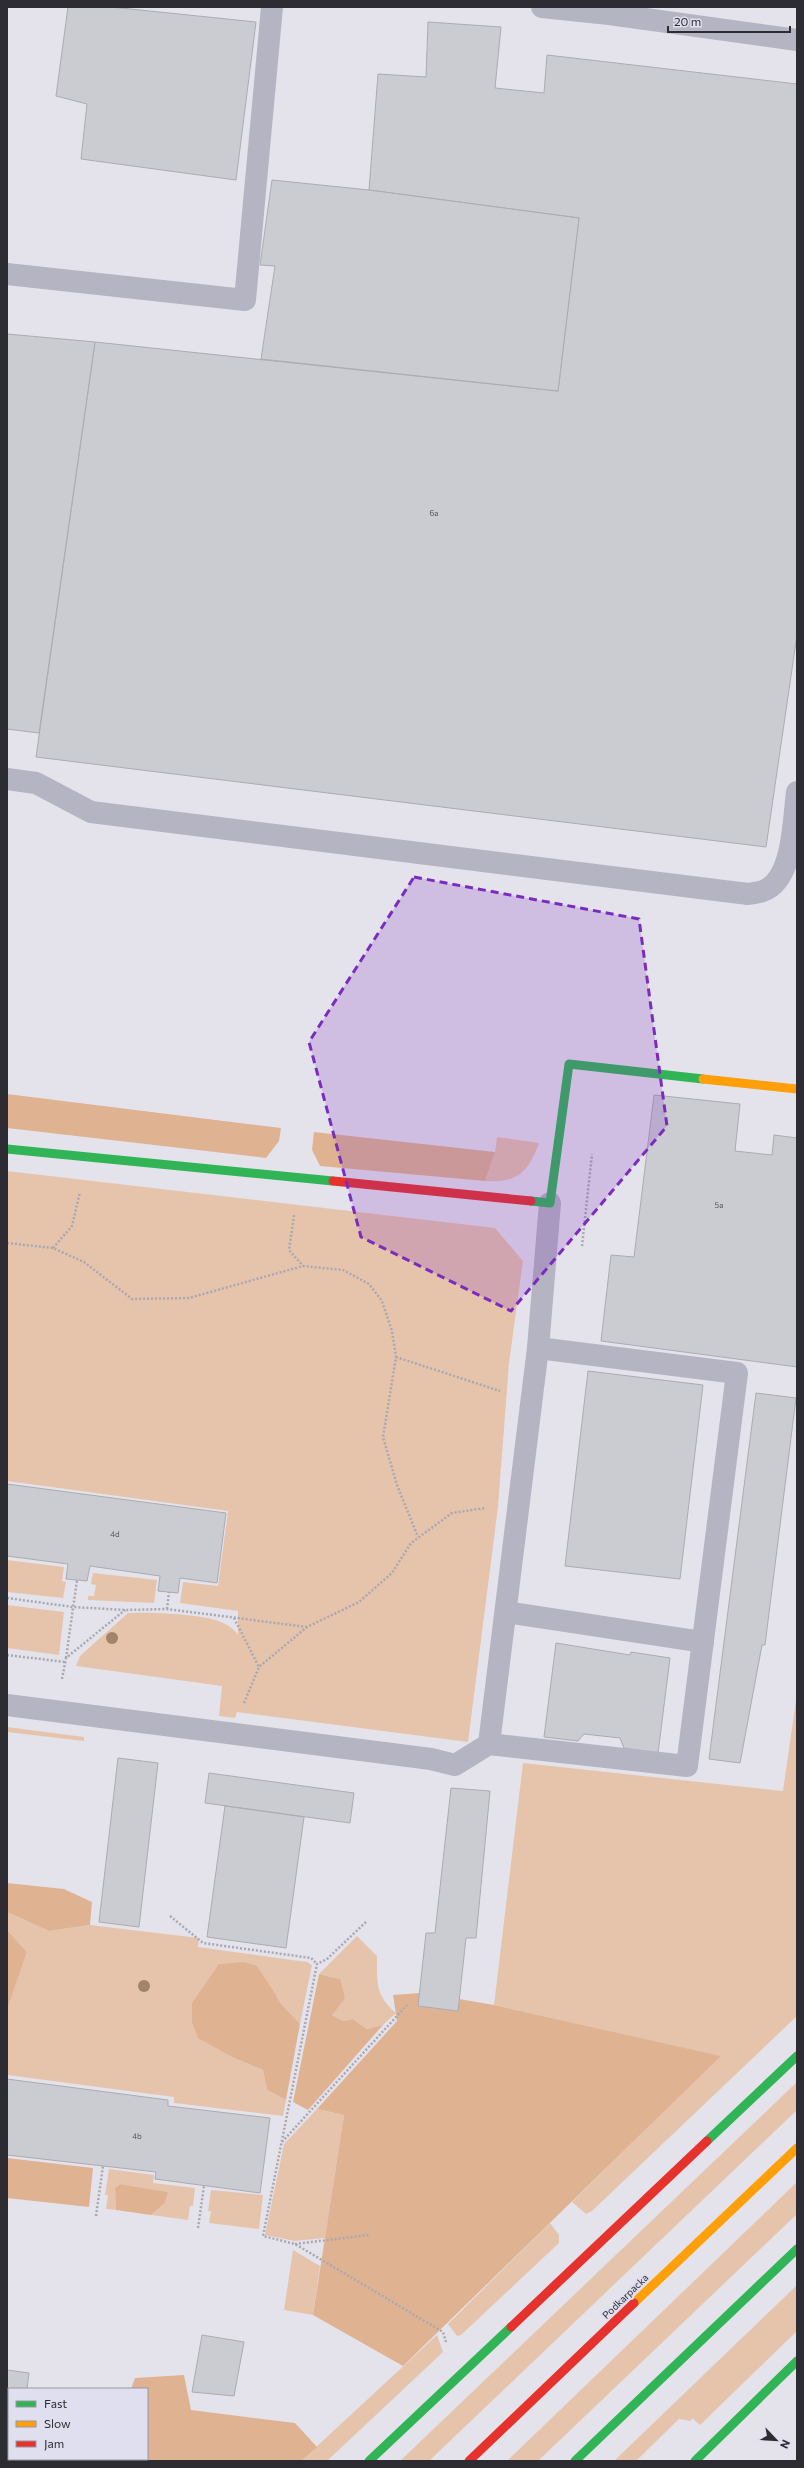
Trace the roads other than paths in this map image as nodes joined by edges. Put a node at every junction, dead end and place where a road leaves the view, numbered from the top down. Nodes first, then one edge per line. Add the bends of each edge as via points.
1 (272, 7) edge
2 (542, 7) edge
3 (609, 10) edge
4 (797, 40) edge
5 (7, 274) edge
6 (7, 779) edge
7 (797, 792) edge
8 (797, 1089) edge
9 (7, 1149) edge
10 (550, 1203) junction
11 (538, 1348) junction
12 (506, 1612) junction
13 (703, 1642) junction
14 (7, 1705) edge
15 (489, 1744) junction
16 (797, 2056) edge
17 (797, 2148) edge
18 (797, 2249) edge
19 (797, 2361) edge
20 (369, 2461) edge
21 (469, 2461) edge
22 (575, 2461) edge
23 (695, 2461) edge

1 - 5 lane via 245,300
2 - 3 lane
3 - 4 lane
6 - 7 lane via 36,784 91,812 748,894 764,891 778,879 788,862
8 - 10 street via 569,1064
9 - 10 street
10 - 11 lane
11 - 12 lane
11 - 13 lane via 737,1373
12 - 13 lane
12 - 15 lane
13 - 15 lane via 687,1766
14 - 15 lane via 431,1759 455,1765
16 - 20 street
17 - 21 street, Podkarpacka
18 - 22 street
19 - 23 street

